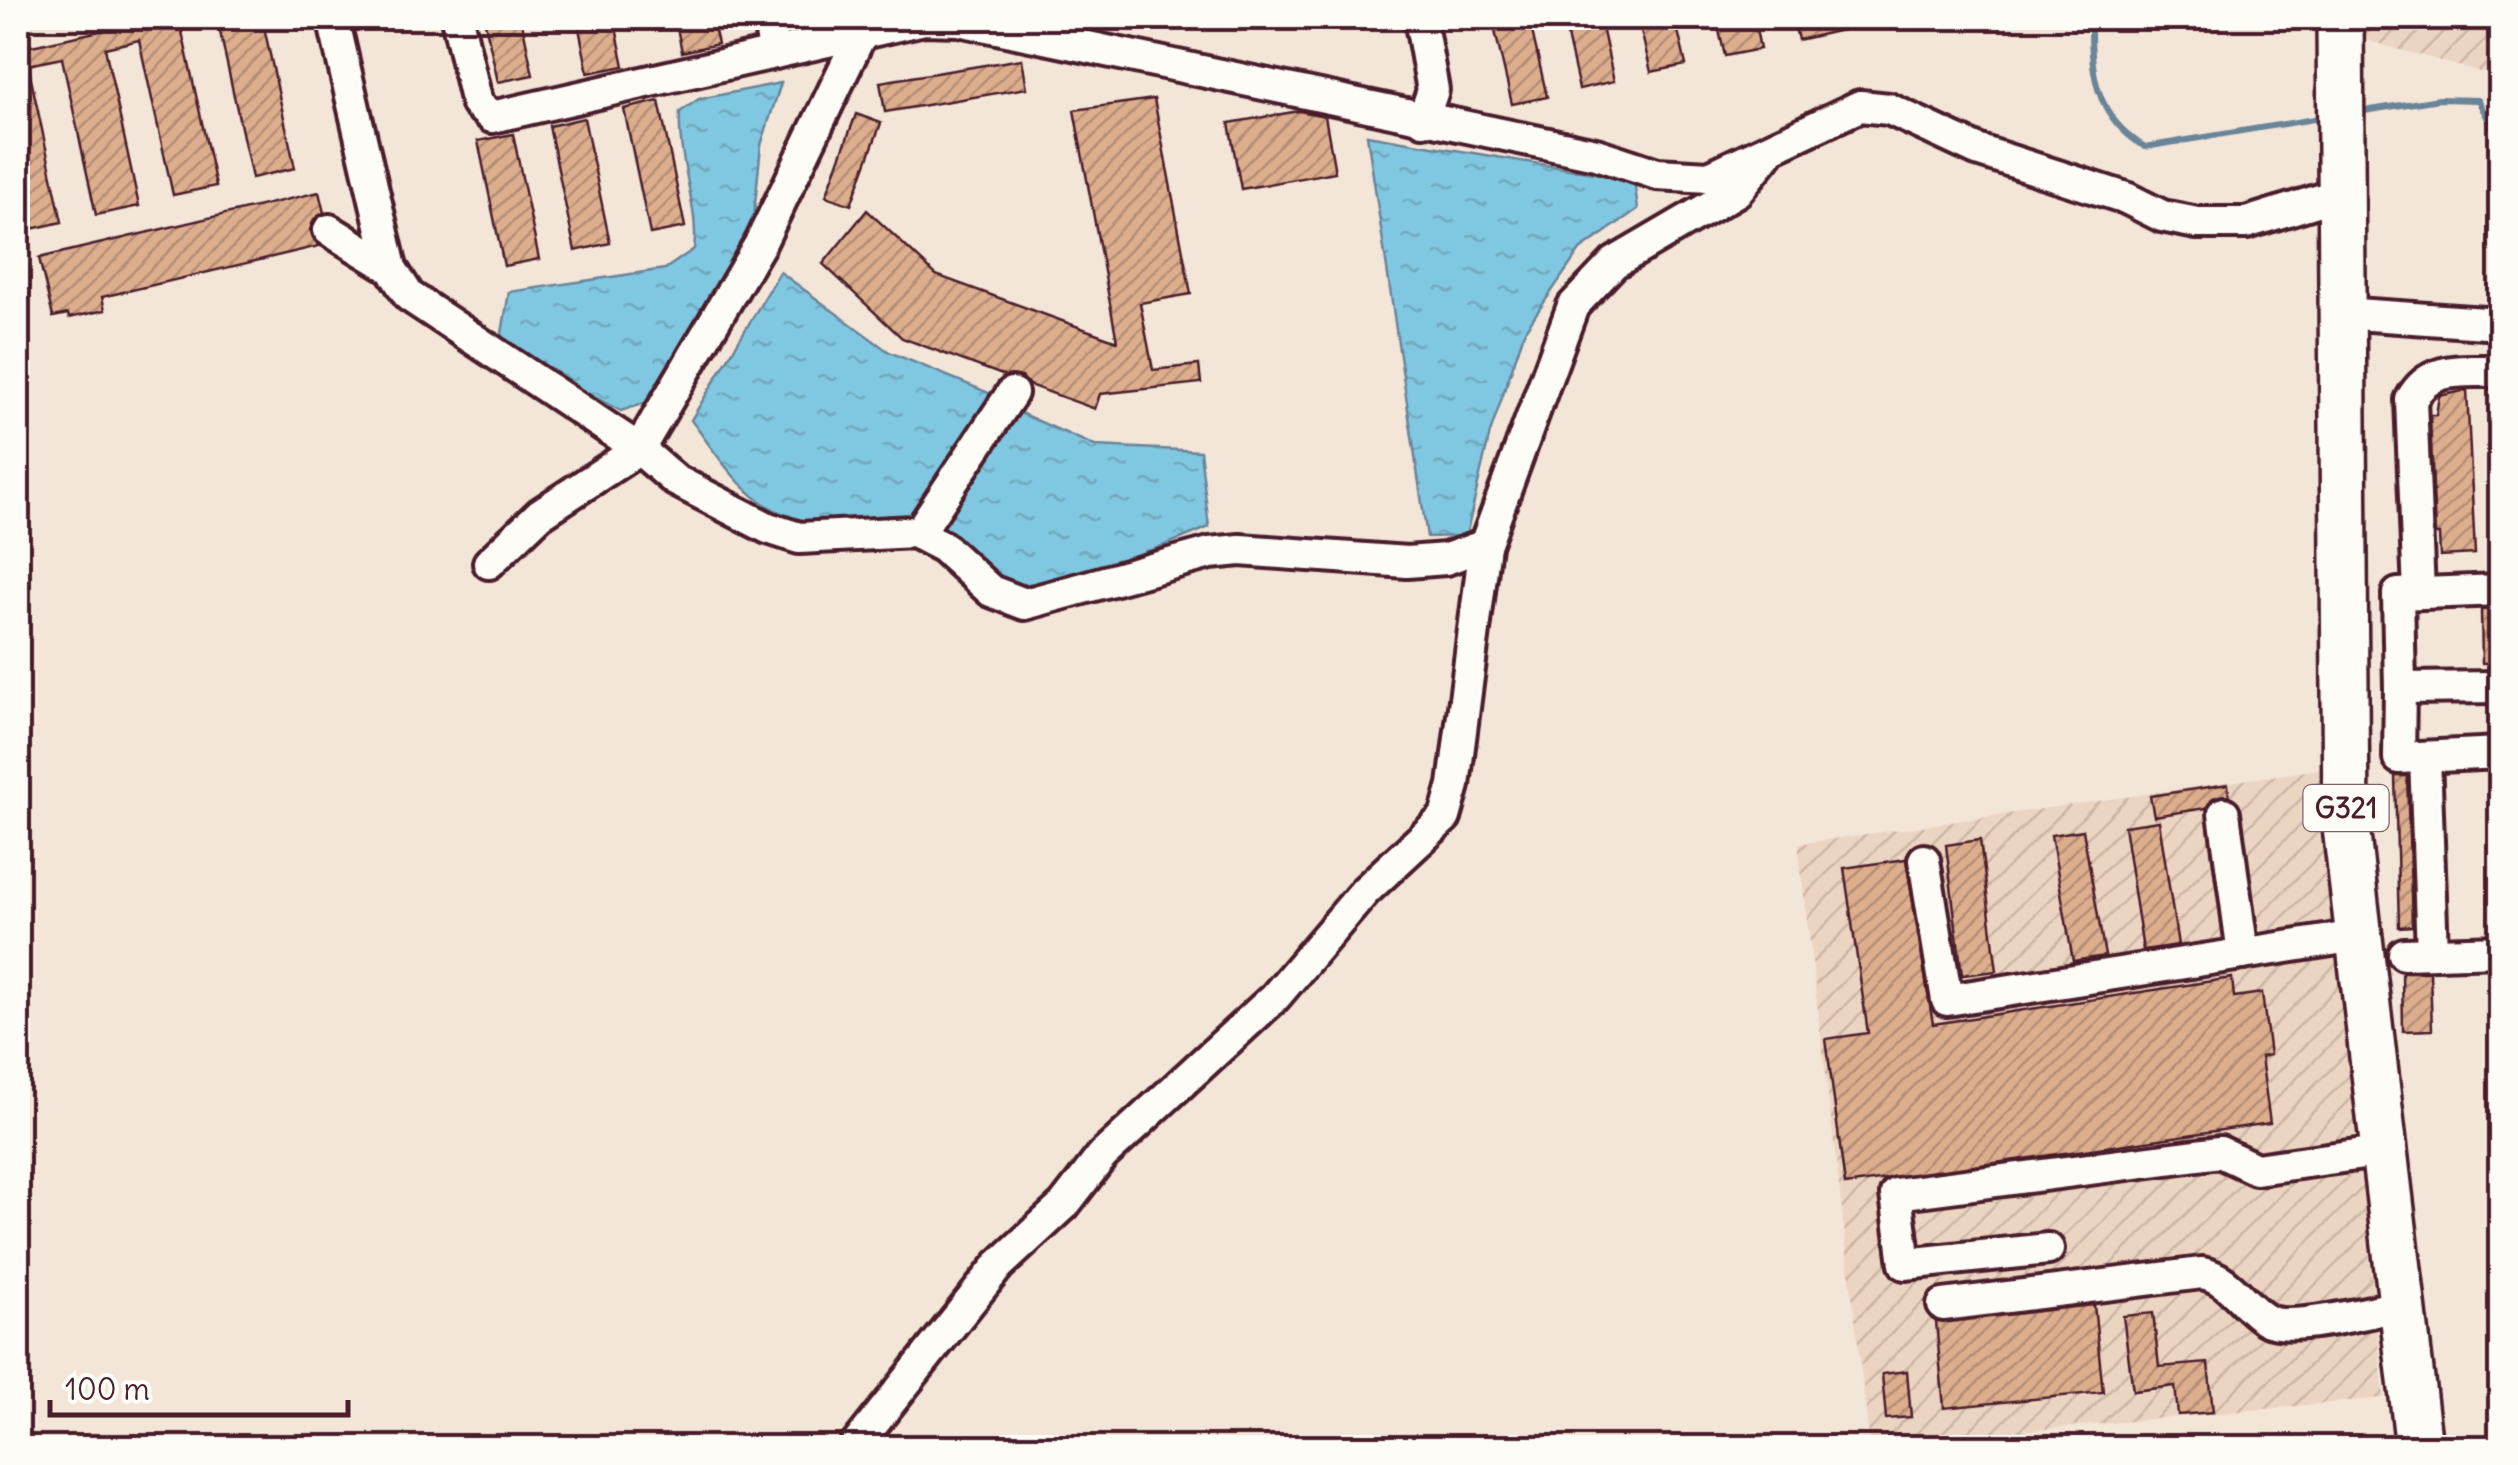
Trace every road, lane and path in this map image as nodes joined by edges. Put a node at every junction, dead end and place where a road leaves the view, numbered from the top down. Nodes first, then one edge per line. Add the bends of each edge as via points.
1 (334, 18) edge
2 (457, 18) edge
3 (768, 18) edge
4 (938, 18) edge
5 (1420, 18) edge
6 (2340, 32) edge
7 (861, 34) junction
8 (775, 53) junction
9 (1423, 120) junction
10 (1776, 144) junction
11 (2339, 180) junction
12 (329, 230) dead end
13 (390, 268) junction
14 (2341, 313) junction
15 (2500, 324) edge
16 (2500, 372) edge
17 (1012, 393) dead end
18 (639, 449) junction
19 (918, 534) junction
20 (1485, 545) junction
21 (489, 564) dead end
22 (2500, 590) edge
23 (2419, 593) junction
24 (2500, 687) edge
25 (2400, 688) junction
26 (2500, 753) edge
27 (2425, 757) junction
28 (2224, 812) dead end
29 (1924, 860) dead end
30 (2357, 936) junction
31 (2500, 951) edge
32 (2244, 954) junction
33 (2385, 1151) junction
34 (2048, 1249) dead end
35 (2404, 1305) junction
36 (1943, 1306) dead end
37 (854, 1448) edge
38 (2419, 1448) edge

1 - 13 street
2 - 8 street via 477,104 492,117
3 - 8 street
4 - 7 street
4 - 9 street
5 - 9 street via 1433,90
6 - 11 highway, G321
7 - 8 street
7 - 18 street via 762,242
9 - 10 street via 1698,178
10 - 11 street via 1860,106 1875,107 1977,150 2197,223 2246,224
10 - 20 street via 1738,190 1614,263 1573,306
11 - 14 highway, G321
12 - 13 street
13 - 18 street via 410,296
14 - 15 street
14 - 30 highway, G321 via 2346,828
16 - 23 street via 2435,373 2411,400
17 - 19 street
18 - 19 street via 674,480 799,538
18 - 21 street via 540,514
19 - 20 street via 991,591 1025,604 1210,553 1427,561
20 - 37 street via 1445,818 1365,891 1275,997 1102,1156 1064,1205 999,1265
22 - 23 street
23 - 25 street via 2398,594
24 - 25 street
25 - 27 street via 2399,758
26 - 27 street
27 - 31 street via 2418,954
28 - 32 street
29 - 32 street via 1947,1000
30 - 32 street
30 - 33 highway, G321
33 - 34 street via 2256,1169 2220,1152 1896,1194 1906,1264
33 - 35 highway, G321
35 - 36 street via 2281,1326 2259,1316 2220,1279 2202,1273
35 - 38 highway, G321

